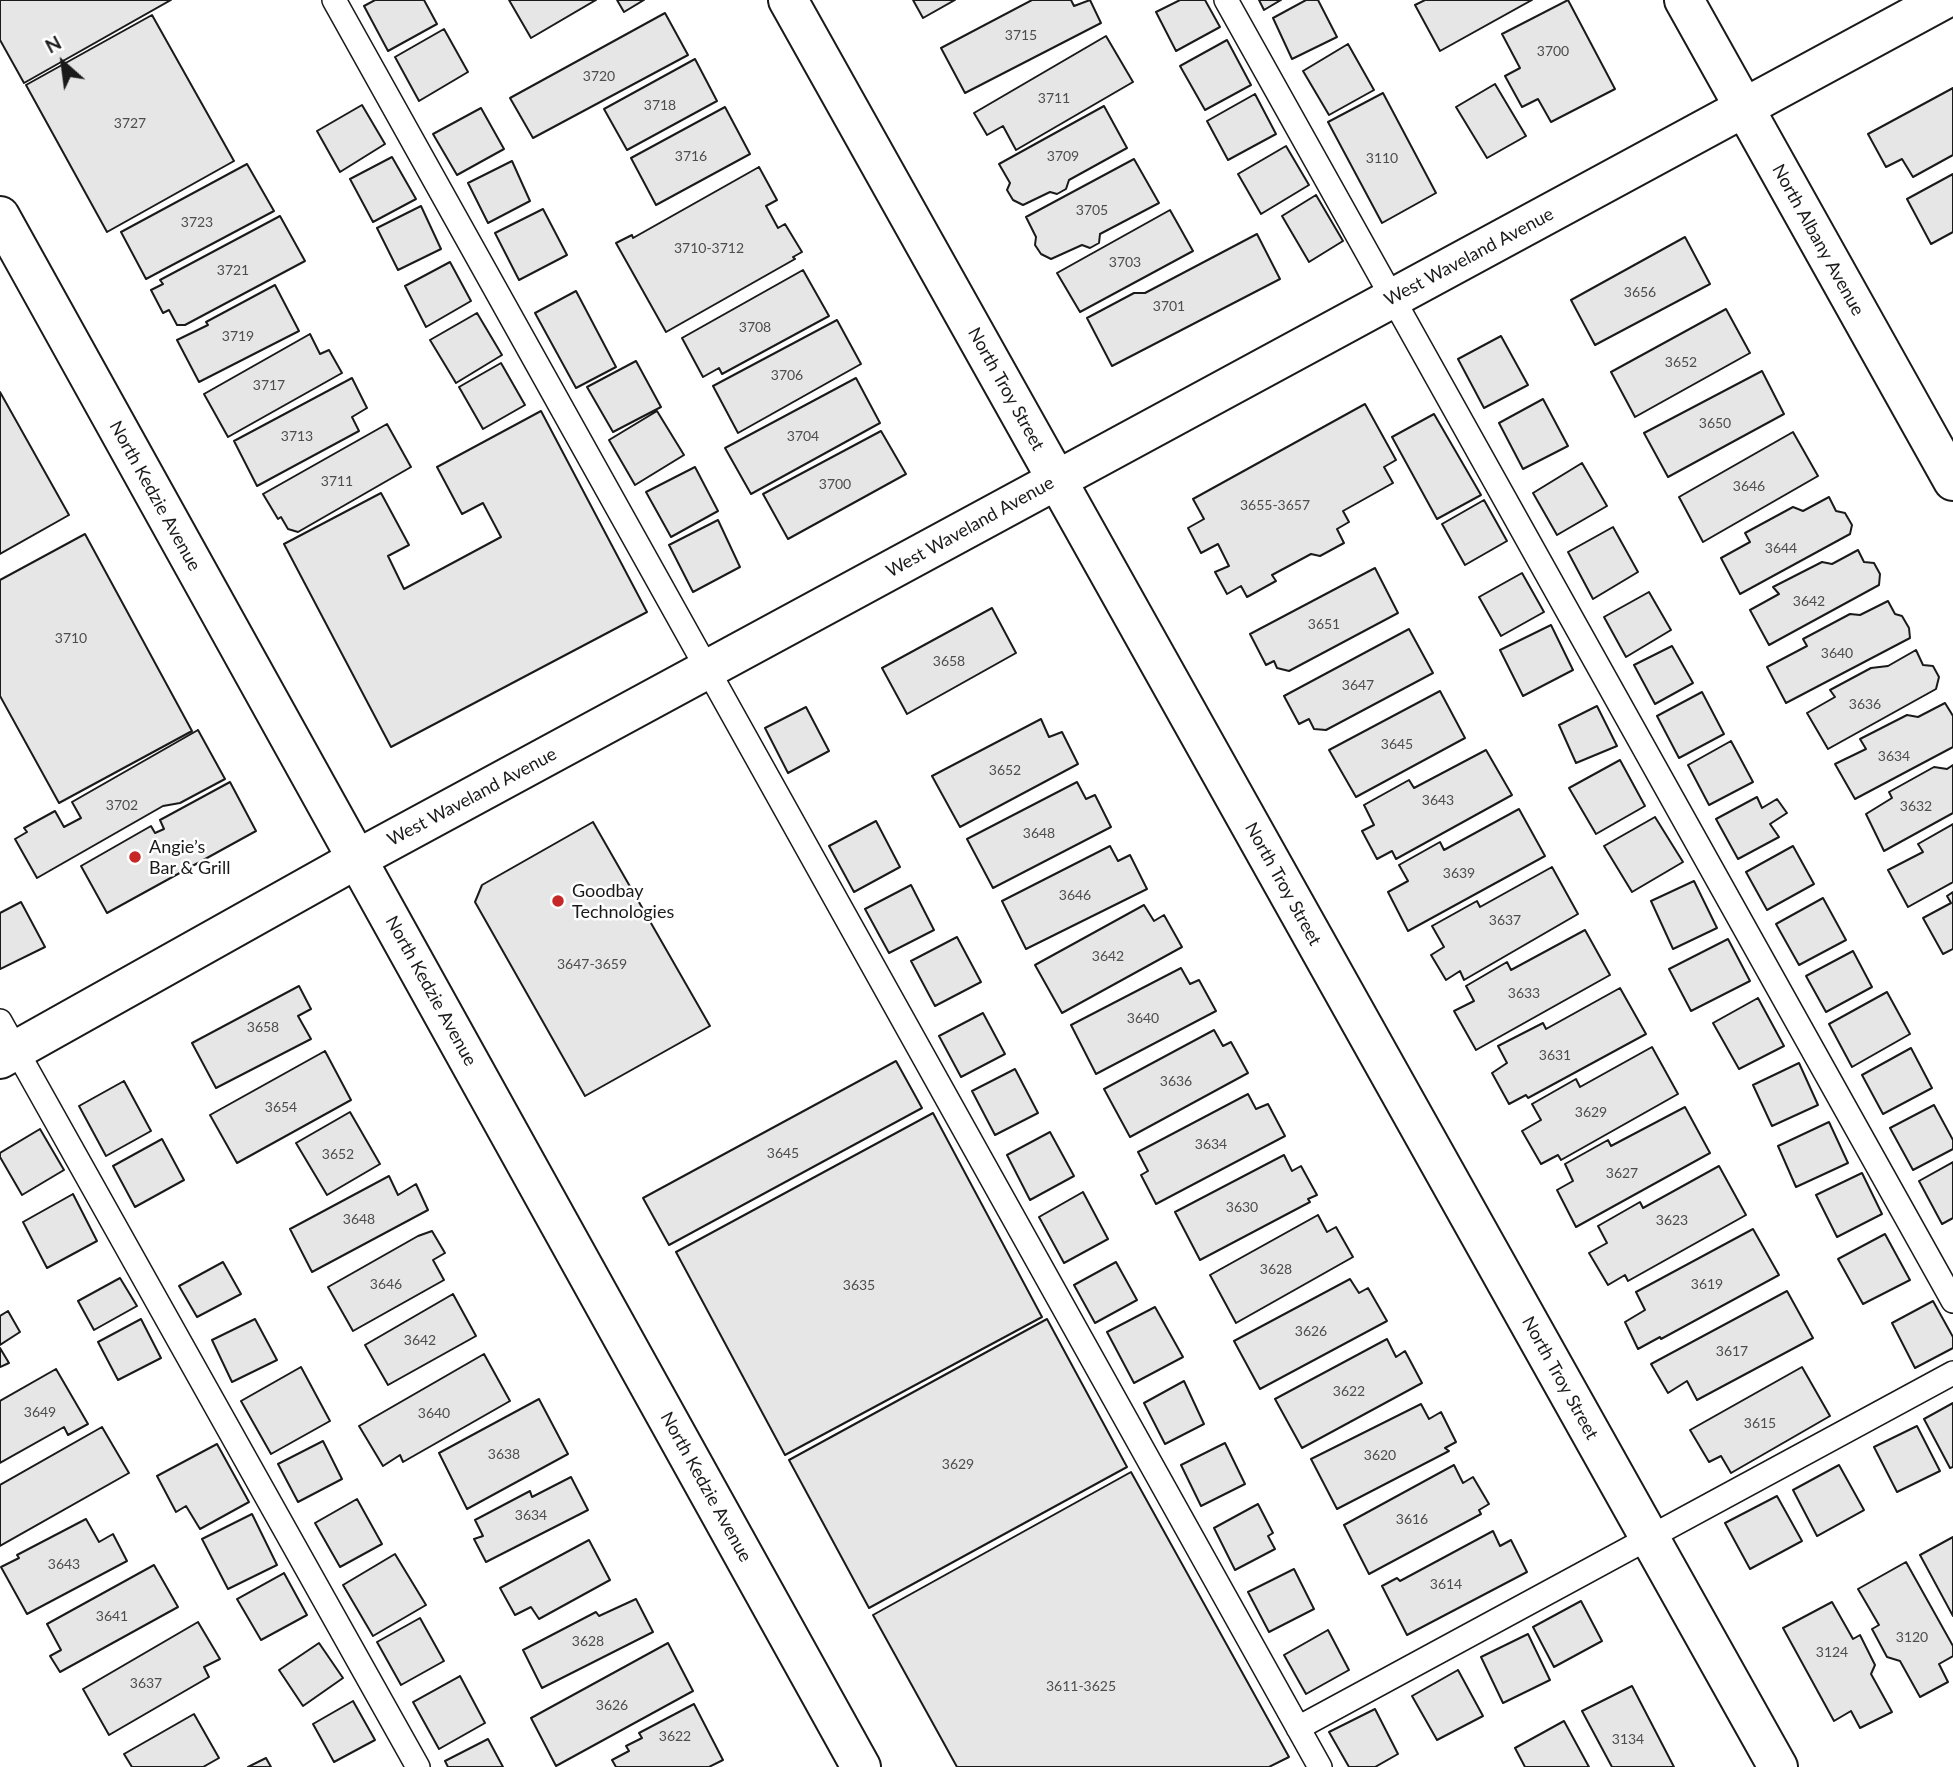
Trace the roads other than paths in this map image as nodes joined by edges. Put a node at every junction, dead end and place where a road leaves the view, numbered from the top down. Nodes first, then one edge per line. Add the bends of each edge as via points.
1 (334, 0) edge
2 (788, 0) edge
3 (1226, 0) edge
4 (1684, 0) edge
5 (1943, 0) edge
6 (1744, 108) junction
7 (0, 216) edge
8 (1393, 298) junction
9 (1057, 480) junction
10 (1953, 481) edge
11 (708, 669) junction
12 (357, 859) junction
13 (5, 1043) edge
14 (1953, 1301) edge
15 (1953, 1373) edge
16 (1649, 1538) junction
17 (1298, 1728) junction
18 (418, 1767) edge
19 (861, 1767) edge
20 (1320, 1767) edge
21 (1778, 1767) edge

1 - 11 lane
2 - 9 street, North Troy Street
3 - 8 lane
4 - 6 street, North Albany Avenue
5 - 6 street, West Waveland Avenue
6 - 8 street, West Waveland Avenue
6 - 10 street, North Albany Avenue
7 - 12 street, North Kedzie Avenue
8 - 9 street, West Waveland Avenue
8 - 14 lane
9 - 11 street, West Waveland Avenue
9 - 16 street, North Troy Street
11 - 12 street, West Waveland Avenue
11 - 17 lane
12 - 13 street, West Waveland Avenue
12 - 19 street, North Kedzie Avenue
13 - 18 lane
15 - 16 lane
16 - 17 lane
16 - 21 street, North Troy Street
17 - 20 lane

